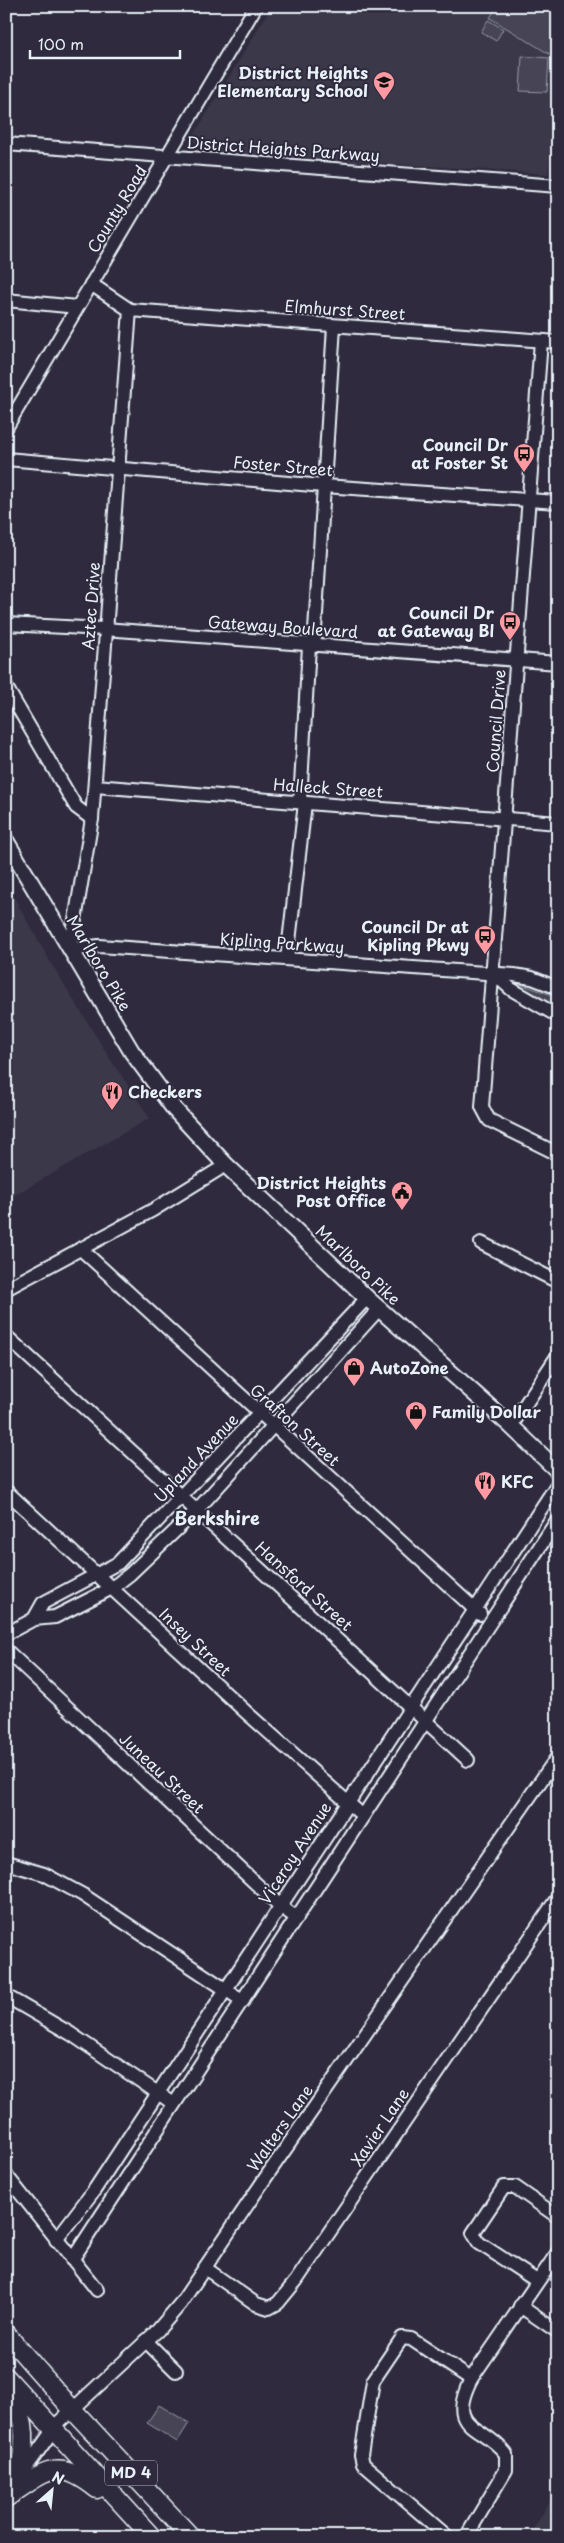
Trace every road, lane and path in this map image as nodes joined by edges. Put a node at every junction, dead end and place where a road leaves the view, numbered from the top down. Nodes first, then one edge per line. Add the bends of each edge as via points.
1 (256, 6) edge
2 (6, 144) edge
3 (168, 156) junction
4 (558, 186) edge
5 (91, 284) junction
6 (6, 300) edge
7 (77, 307) junction
8 (130, 310) junction
9 (334, 326) junction
10 (541, 341) junction
11 (558, 342) edge
12 (6, 428) edge
13 (6, 459) edge
14 (118, 468) junction
15 (324, 486) junction
16 (529, 500) junction
17 (558, 502) edge
18 (6, 624) edge
19 (104, 629) junction
20 (312, 646) junction
21 (517, 660) junction
22 (558, 663) edge
23 (6, 687) edge
24 (95, 786) junction
25 (303, 803) junction
26 (504, 818) junction
27 (92, 819) junction
28 (558, 823) edge
29 (6, 842) edge
30 (70, 950) junction
31 (287, 959) junction
32 (493, 973) junction
33 (558, 988) edge
34 (558, 1016) edge
35 (558, 1154) edge
36 (226, 1165) junction
37 (481, 1243) dead end
38 (82, 1250) junction
39 (558, 1282) edge
40 (6, 1289) edge
41 (367, 1298) junction
42 (380, 1309) junction
43 (6, 1336) edge
44 (558, 1354) edge
45 (259, 1414) junction
46 (273, 1426) junction
47 (511, 1426) junction
48 (558, 1471) edge
49 (558, 1483) edge
50 (6, 1491) edge
51 (182, 1497) junction
52 (196, 1511) junction
53 (558, 1519) edge
54 (96, 1574) junction
55 (112, 1588) junction
56 (475, 1610) junction
57 (34, 1619) junction
58 (489, 1622) junction
59 (6, 1634) edge
60 (6, 1650) edge
61 (412, 1707) junction
62 (427, 1721) junction
63 (558, 1756) edge
64 (468, 1760) dead end
65 (347, 1803) junction
66 (363, 1816) junction
67 (6, 1863) edge
68 (558, 1897) edge
69 (280, 1906) junction
70 (297, 1918) junction
71 (225, 1989) junction
72 (6, 1996) edge
73 (242, 2001) junction
74 (158, 2094) junction
75 (174, 2104) junction
76 (6, 2175) edge
77 (558, 2217) edge
78 (56, 2240) junction
79 (558, 2252) edge
80 (72, 2260) junction
81 (205, 2268) junction
82 (537, 2281) junction
83 (97, 2290) dead end
84 (520, 2306) junction
85 (558, 2332) edge
86 (6, 2334) edge
87 (146, 2341) junction
88 (176, 2371) dead end
89 (6, 2377) edge
90 (471, 2379) junction
91 (6, 2386) edge
92 (72, 2409) junction
93 (53, 2429) junction
94 (18, 2480) junction
95 (6, 2498) edge
96 (138, 2521) junction
97 (152, 2537) edge
98 (190, 2537) edge
99 (448, 2537) edge
100 (466, 2537) edge

1 - 3 street, County Road
2 - 3 street, District Heights Parkway
3 - 4 street, District Heights Parkway
3 - 5 street, County Road
5 - 7 street, County Road
5 - 8 street
6 - 7 street
7 - 12 street, County Road
8 - 9 street, Elmhurst Street
8 - 14 street, Aztec Drive
9 - 10 street, Elmhurst Street
9 - 15 street
10 - 11 street, Elmhurst Street
10 - 16 street, Council Drive
13 - 14 street, Foster Street
14 - 15 street, Foster Street
14 - 19 street, Aztec Drive
15 - 16 street, Foster Street
15 - 20 street
16 - 17 street, Foster Street
16 - 21 street, Council Drive
18 - 19 street, Gateway Boulevard
19 - 20 street, Gateway Boulevard
19 - 24 street, Aztec Drive
20 - 21 street, Gateway Boulevard
20 - 25 street
21 - 22 street, Gateway Boulevard
21 - 26 street, Council Drive
23 - 27 street via 76,807
24 - 25 street, Halleck Street
24 - 27 street, Aztec Drive
25 - 26 street, Halleck Street
25 - 31 street
26 - 28 street, Halleck Street
26 - 32 street, Council Drive
27 - 30 street, Aztec Drive
29 - 30 main road, Marlboro Pike
30 - 31 street, Kipling Parkway via 99,946
30 - 36 main road, Marlboro Pike via 150,1077 175,1110
31 - 32 street, Kipling Parkway
32 - 33 street, Kipling Parkway via 532,978
32 - 34 street via 511,989
32 - 35 street, Council Drive via 484,1114
36 - 38 street
36 - 41 main road, Marlboro Pike
37 - 39 street
38 - 40 street
38 - 45 street, Grafton Street
41 - 42 main road, Marlboro Pike
41 - 45 street, Upland Avenue
42 - 46 street, Upland Avenue
42 - 47 main road, Marlboro Pike
43 - 51 street, Hansford Street
44 - 47 street
45 - 46 street, Grafton Street
45 - 51 street, Upland Avenue
46 - 52 street, Upland Avenue
46 - 56 street, Grafton Street
47 - 48 main road, Marlboro Pike
49 - 56 street, Viceroy Avenue
50 - 54 street, Insey Street
51 - 52 street, Hansford Street
51 - 54 street, Upland Avenue via 118,1563
52 - 55 street, Upland Avenue
52 - 61 street, Hansford Street
53 - 58 street
54 - 55 street, Insey Street
54 - 57 street, Upland Avenue via 43,1604
55 - 57 street, Upland Avenue via 55,1617
55 - 65 street, Insey Street
56 - 58 street, Grafton Street
56 - 61 street, Viceroy Avenue
57 - 59 street, Upland Avenue
58 - 62 street
60 - 69 street, Juneau Street
61 - 62 street, Hansford Street
61 - 65 street, Viceroy Avenue
62 - 64 street, Hansford Street
62 - 66 street
63 - 81 street, Walters Lane
65 - 66 street, Insey Street
65 - 69 street, Viceroy Avenue
66 - 70 street
67 - 71 street via 44,1874 83,1895
68 - 81 street, Xavier Lane via 278,2303 269,2308 256,2304
69 - 70 street, Juneau Street
69 - 71 street, Viceroy Avenue
70 - 73 street
71 - 73 street
71 - 74 street, Viceroy Avenue
72 - 74 street via 71,2034
73 - 75 street
74 - 75 street
74 - 78 street, Viceroy Avenue via 95,2189
75 - 80 street
76 - 78 street
77 - 82 street via 515,2186 504,2187 474,2233 479,2243
78 - 80 street
79 - 82 street
80 - 83 street
81 - 87 street, Walters Lane via 181,2303
82 - 84 street
84 - 85 street
84 - 90 street
86 - 92 highway, MD 4
87 - 88 street
87 - 92 street, Walters Lane
89 - 93 highway, MD 4
90 - 99 street via 411,2339 402,2338 373,2381 361,2455 363,2464
90 - 100 street via 462,2400 464,2418 501,2448 508,2460 506,2470
91 - 94 highway via 25,2426
92 - 93 street, Walters Lane
92 - 98 highway, MD 4
93 - 94 street, Walters Lane
93 - 96 highway, MD 4
94 - 95 street, Walters Lane
95 - 96 highway via 44,2474 63,2470 83,2478
96 - 97 highway, MD 4

